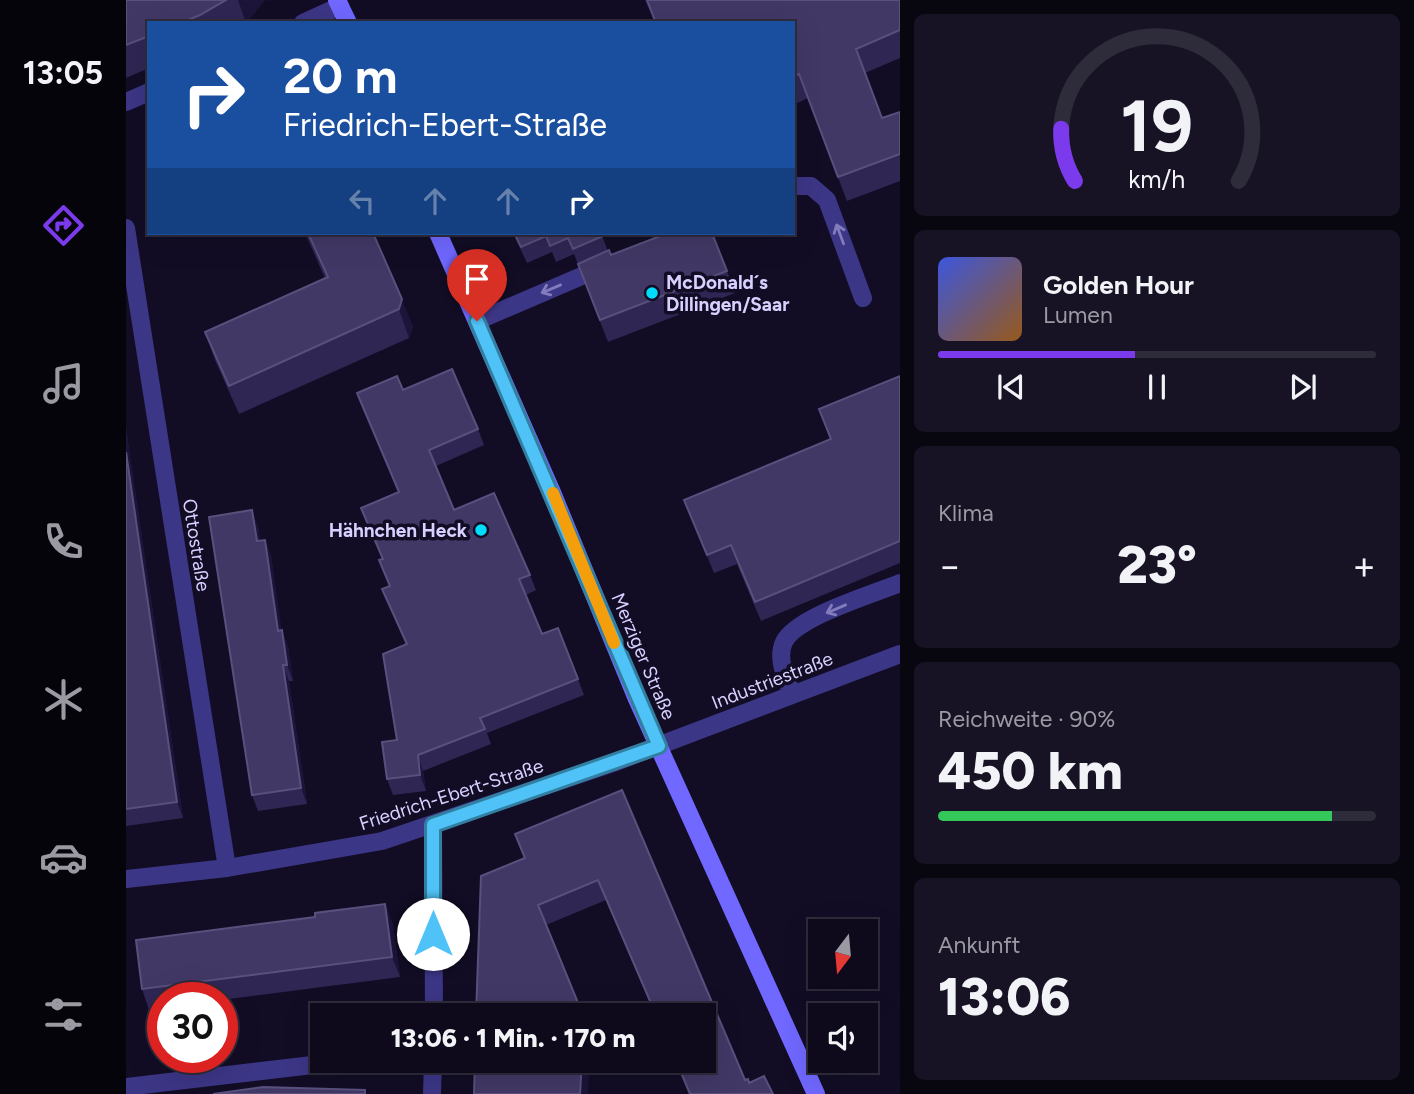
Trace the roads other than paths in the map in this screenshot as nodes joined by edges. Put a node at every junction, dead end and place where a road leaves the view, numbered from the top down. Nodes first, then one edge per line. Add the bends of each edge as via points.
1 (342, 10) edge
2 (309, 21) edge
3 (147, 93) edge
4 (126, 102) edge
5 (795, 186) edge
6 (126, 228) edge
7 (439, 235) edge
8 (618, 260) edge
9 (863, 298) dead end
10 (477, 321) junction
11 (900, 583) edge
12 (900, 654) edge
13 (792, 695) junction
14 (659, 746) junction
15 (433, 825) junction
16 (227, 868) junction
17 (126, 879) edge
18 (434, 1003) edge
19 (310, 1066) edge
20 (433, 1073) edge
21 (126, 1088) edge
22 (432, 1094) edge
23 (816, 1094) edge

1 - 2 street
3 - 4 street
9 -> 5 street via 827,200 811,186
6 - 16 street, Ottostraße
7 - 10 main road, Merziger Straße
8 -> 10 street
10 - 14 main road, Merziger Straße
11 -> 13 street via 805,622 785,641 781,660
12 - 13 street, Industriestraße
13 - 14 street, Industriestraße
14 - 15 street, Friedrich-Ebert-Straße
14 - 23 main road, Merziger Straße
15 - 16 street, Friedrich-Ebert-Straße via 369,844
15 - 18 street
16 - 17 street, Friedrich-Ebert-Straße
19 - 21 street
20 - 22 street

